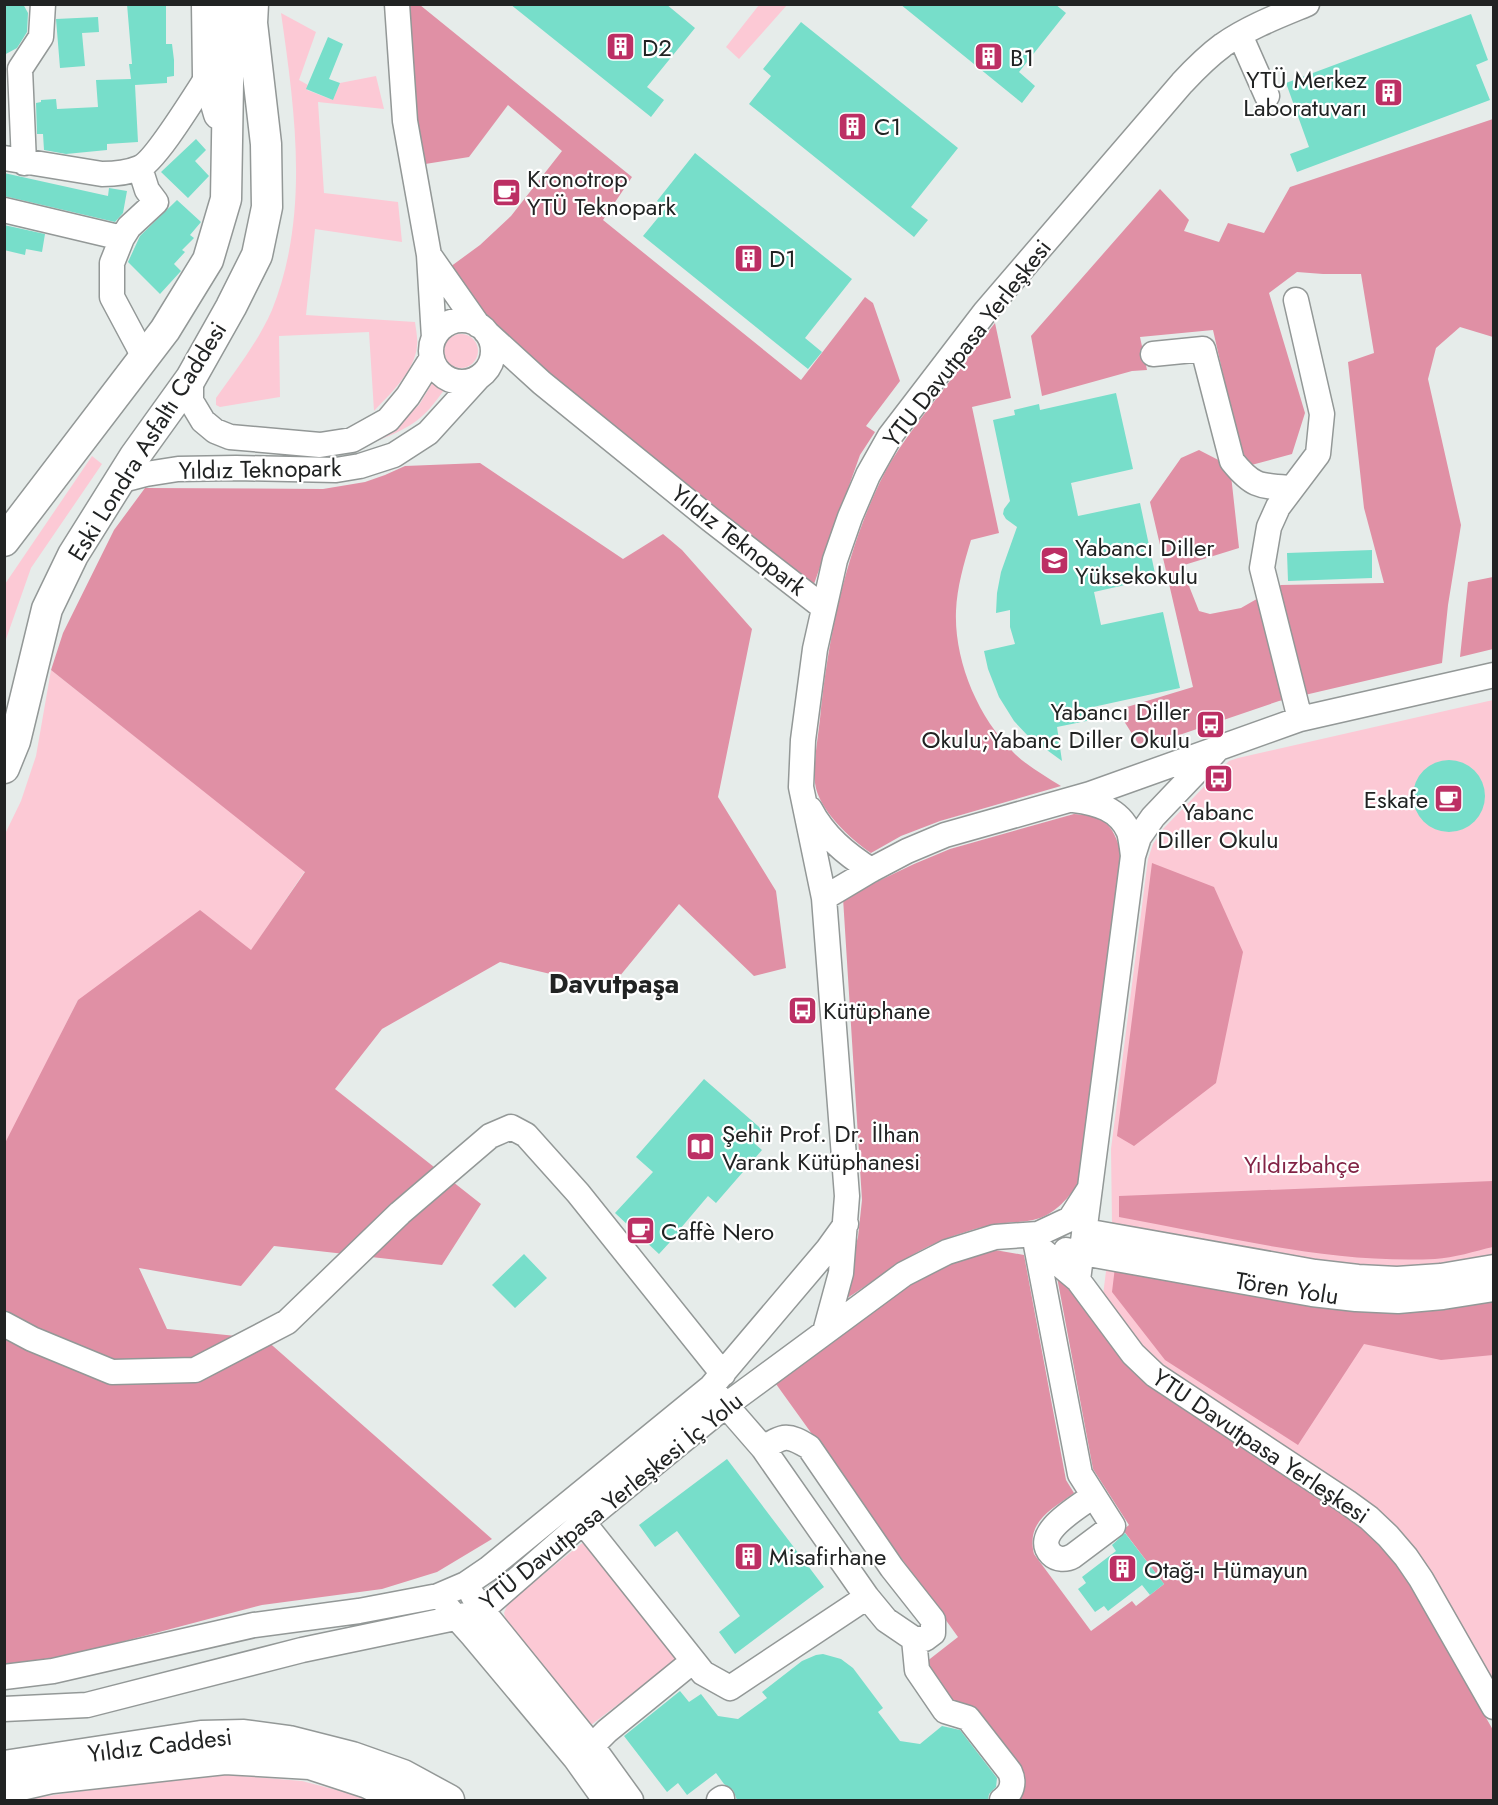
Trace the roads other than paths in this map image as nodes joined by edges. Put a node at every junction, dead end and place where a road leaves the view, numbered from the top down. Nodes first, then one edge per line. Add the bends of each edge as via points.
1 (43, 4) edge
2 (253, 4) edge
3 (268, 4) edge
4 (397, 4) edge
5 (211, 6) edge
6 (1299, 6) edge
7 (1261, 12) edge
8 (1240, 35) junction
9 (12, 71) edge
10 (208, 76) junction
11 (1266, 96) dead end
12 (228, 143) junction
13 (266, 144) junction
14 (14, 160) edge
15 (140, 168) junction
16 (4, 210) edge
17 (122, 238) junction
18 (429, 255) junction
19 (1296, 300) dead end
20 (482, 328) junction
21 (433, 348) junction
22 (1153, 354) dead end
23 (144, 357) junction
24 (482, 374) junction
25 (191, 378) junction
26 (542, 383) junction
27 (119, 481) junction
28 (1292, 488) junction
29 (4, 541) edge
30 (824, 607) junction
31 (1494, 675) edge
32 (14, 716) edge
33 (1300, 719) junction
34 (1220, 748) junction
35 (4, 768) edge
36 (801, 787) junction
37 (1071, 800) junction
38 (1133, 856) junction
39 (871, 870) junction
40 (824, 898) junction
41 (1090, 1188) junction
42 (846, 1224) junction
43 (994, 1237) junction
44 (1083, 1242) junction
45 (1036, 1245) junction
46 (1494, 1267) edge
47 (1078, 1280) junction
48 (1494, 1289) edge
49 (4, 1324) edge
50 (825, 1332) junction
51 (717, 1380) junction
52 (725, 1406) junction
53 (763, 1448) junction
54 (1094, 1496) dead end
55 (583, 1522) junction
56 (466, 1584) junction
57 (438, 1596) junction
58 (867, 1597) junction
59 (482, 1610) junction
60 (455, 1618) junction
61 (914, 1639) junction
62 (693, 1661) junction
63 (4, 1677) edge
64 (1494, 1707) edge
65 (4, 1709) edge
66 (583, 1752) junction
67 (4, 1767) edge
68 (4, 1789) edge
69 (402, 1800) edge
70 (449, 1800) edge
71 (605, 1800) edge
72 (631, 1800) edge
73 (1002, 1800) edge

1 - 9 street via 41,37
2 - 13 main road, Eski Londra Asfaltı Caddesi
3 - 13 main road
4 - 18 street, Yıldız Teknopark via 405,121
5 - 10 main road
5 - 12 main road, Eski Londra Asfaltı Caddesi via 229,25
6 - 7 street, YTU Davutpasa Yerleşkesi
7 - 8 street, YTU Davutpasa Yerleşkesi
8 - 11 street
8 - 30 street, YTU Davutpasa Yerleşkesi via 1223,45 1182,83 985,312 890,435 850,517
9 - 14 street
10 - 12 main road
10 - 15 street via 158,150
12 - 23 main road, Eski Londra Asfaltı Caddesi via 226,199 208,261
13 - 25 main road, Eski Londra Asfaltı Caddesi via 267,207 256,255
14 - 15 street via 102,174
15 - 17 street via 147,190 156,202
16 - 17 street
17 - 23 street via 112,263 112,297
18 - 20 street, Yıldız Teknopark
18 - 21 street, Yıldız Teknopark
19 - 28 street via 1322,414 1318,454
20 - 21 street via 468,321 448,324 440,330
20 - 24 street via 493,351
20 - 26 street, Yıldız Teknopark
21 - 24 street via 435,367 450,380 469,381
21 - 25 street, Yıldız Teknopark via 408,396 388,420 352,440 320,445 230,437 215,431 203,421 191,401
22 - 28 street via 1203,349 1232,460 1243,475 1261,486
23 - 29 main road, Eski Londra Asfaltı Caddesi
24 - 26 street, Yıldız Teknopark via 500,371
24 - 27 street, Yıldız Teknopark via 428,433 394,455 360,466 336,470 178,469
25 - 27 main road, Eski Londra Asfaltı Caddesi
26 - 30 street, Yıldız Teknopark
27 - 32 main road, Eski Londra Asfaltı Caddesi via 73,555 47,609
28 - 33 street via 1269,528 1262,568
30 - 36 street, YTU Davutpasa Yerleşkesi via 808,693
31 - 33 street
32 - 35 main road, Eski Londra Asfaltı Caddesi via 15,741
33 - 34 street
34 - 37 street
34 - 38 street via 1153,817 1139,837
36 - 39 street, YTU Davutpasa Yerleşkesi via 811,812 827,834
36 - 40 street, YTU Davutpasa Yerleşkesi
37 - 38 street via 1096,803 1115,813 1128,832
37 - 39 street via 945,835
38 - 41 street
39 - 40 street
40 - 42 street, YTU Davutpasa Yerleşkesi via 848,1196
41 - 43 street, YTÜ Davutpasa Yerleşkesi İç Yolu via 1070,1219 1038,1234
41 - 44 street
42 - 50 street, YTU Davutpasa Yerleşkesi via 841,1273
42 - 51 street, YTÜ Davutpasa Yerleşkesi İç Yolu
43 - 45 street, YTU Davutpasa Yerleşkesi
43 - 50 street, YTÜ Davutpasa Yerleşkesi İç Yolu via 947,1252 904,1274
44 - 45 street, YTU Davutpasa Yerleşkesi
44 - 46 street, Tören Yolu via 1358,1277 1441,1276
44 - 47 street
44 - 48 street, Tören Yolu via 1312,1294 1398,1301
45 - 47 street, YTU Davutpasa Yerleşkesi
45 - 54 street via 1080,1474
47 - 64 street, YTU Davutpasa Yerleşkesi via 1149,1370 1347,1502 1388,1536 1406,1557
49 - 51 street via 112,1372 195,1370 287,1322 400,1213 490,1136 511,1127 526,1135 578,1193
50 - 52 street, YTÜ Davutpasa Yerleşkesi İç Yolu
51 - 52 street
51 - 56 street, YTÜ Davutpasa Yerleşkesi İç Yolu
52 - 53 street
52 - 55 street, YTÜ Davutpasa Yerleşkesi İç Yolu
53 - 58 street
53 - 61 street via 779,1438 792,1437 809,1447 892,1569 933,1620 933,1633 924,1639
55 - 59 street, YTÜ Davutpasa Yerleşkesi İç Yolu
55 - 62 street
56 - 57 street, YTÜ Davutpasa Yerleşkesi İç Yolu
56 - 59 street
57 - 60 street
57 - 63 street, YTÜ Davutpasa Yerleşkesi İç Yolu via 254,1625 53,1671
58 - 61 street via 886,1620
58 - 62 street via 730,1688 703,1673
59 - 60 street, YTÜ Davutpasa Yerleşkesi İç Yolu
59 - 66 street
60 - 65 street, YTÜ Davutpasa Yerleşkesi İç Yolu via 302,1650 87,1706
60 - 66 street
61 - 73 street via 917,1670 945,1711 968,1718 1010,1772 1012,1787
62 - 66 street
66 - 71 street
66 - 72 street
67 - 70 main road, Yıldız Caddesi via 201,1736 244,1735 290,1741 352,1757 403,1775
68 - 69 main road, Yıldız Caddesi via 52,1778 225,1759 310,1764 368,1783

